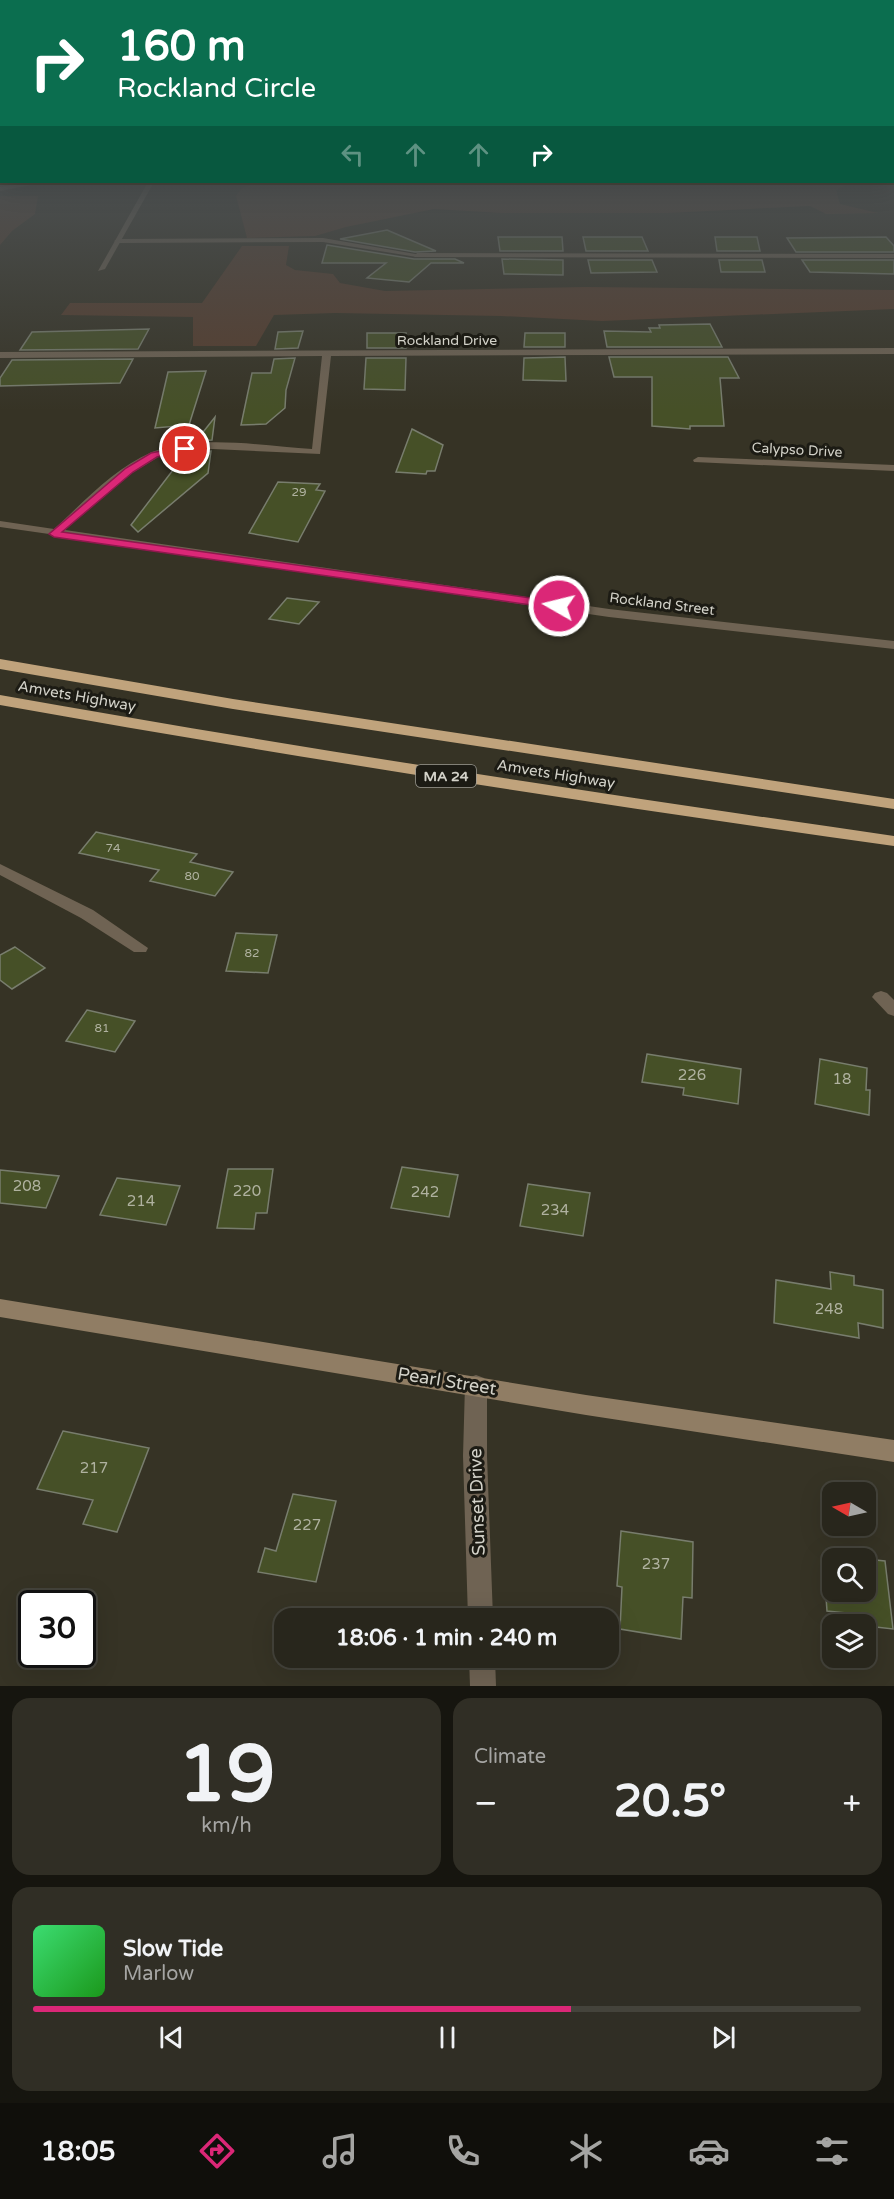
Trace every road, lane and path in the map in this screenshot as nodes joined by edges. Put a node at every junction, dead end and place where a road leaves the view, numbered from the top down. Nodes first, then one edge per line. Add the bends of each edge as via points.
1 (110, 254) edge
2 (409, 254) edge
3 (894, 255) edge
4 (101, 269) dead end
5 (894, 351) edge
6 (327, 354) junction
7 (0, 355) edge
8 (698, 460) dead end
9 (894, 468) edge
10 (0, 524) edge
11 (54, 534) junction
12 (894, 645) edge
13 (0, 664) edge
14 (0, 700) edge
15 (894, 804) edge
16 (894, 841) edge
17 (0, 868) edge
18 (140, 948) dead end
19 (882, 997) dead end
20 (894, 1010) edge
21 (0, 1308) edge
22 (476, 1385) junction
23 (894, 1451) edge
24 (481, 1608) edge
25 (482, 1668) edge
26 (483, 1686) edge

1 - 4 street
2 - 3 street
5 - 6 street, Rockland Drive
6 - 7 street, Rockland Drive
6 - 11 street via 318,452 212,448 154,455 129,470
8 - 9 street, Calypso Drive
10 - 11 street, Rockland Street
11 - 12 street, Rockland Street via 609,613
13 - 15 highway, Amvets Highway via 233,704
14 - 16 highway, Amvets Highway / MA 24 via 530,789
17 - 18 street via 87,914
19 - 20 street
21 - 22 street, Pearl Street
22 - 23 street, Pearl Street
22 - 24 street, Sunset Drive
25 - 26 street

